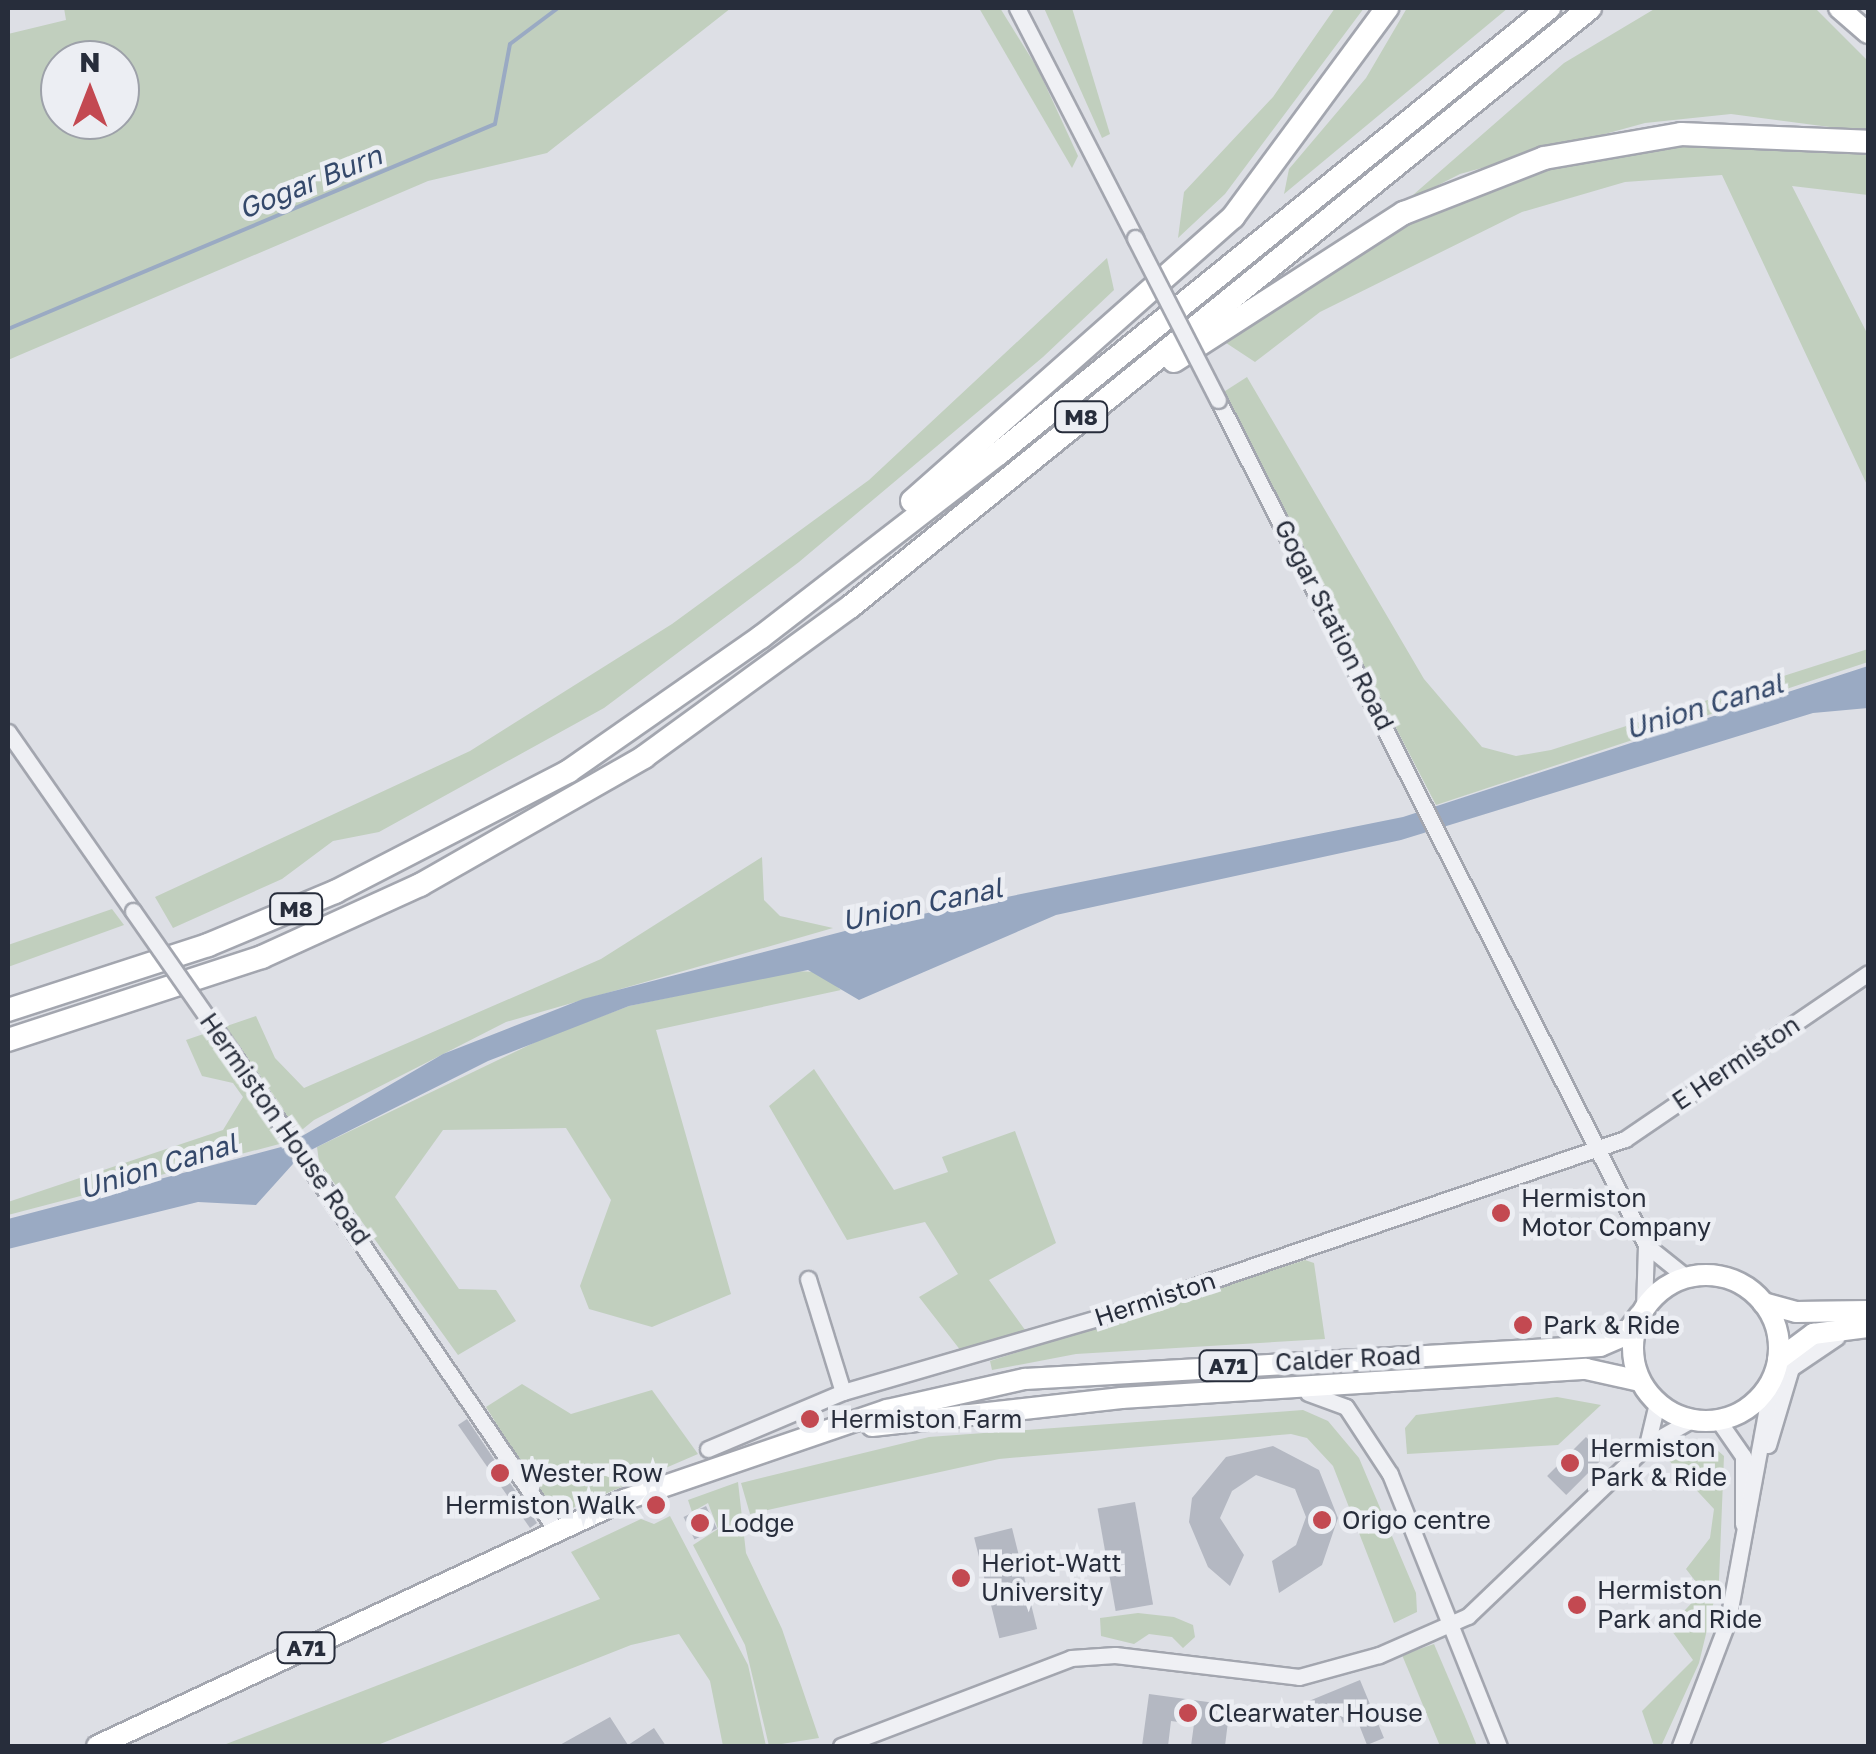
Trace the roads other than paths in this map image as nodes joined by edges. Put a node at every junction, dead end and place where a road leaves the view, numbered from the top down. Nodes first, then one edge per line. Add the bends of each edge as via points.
1 (1017, 8) edge
2 (1387, 8) edge
3 (1549, 8) edge
4 (1590, 8) edge
5 (1839, 8) edge
6 (1868, 34) edge
7 (1868, 142) edge
8 (850, 607) junction
9 (761, 638) junction
10 (8, 732) edge
11 (1868, 974) edge
12 (8, 1010) edge
13 (8, 1040) edge
14 (1601, 1148) junction
15 (1646, 1245) junction
16 (1687, 1278) junction
17 (808, 1279) dead end
18 (1763, 1303) junction
19 (1868, 1311) edge
20 (1642, 1312) junction
21 (1868, 1330) edge
22 (1776, 1368) junction
23 (1640, 1382) junction
24 (1250, 1389) junction
25 (843, 1392) junction
26 (1657, 1403) junction
27 (1692, 1420) junction
28 (1718, 1420) junction
29 (811, 1436) junction
30 (1647, 1445) junction
31 (708, 1449) dead end
32 (1764, 1453) junction
33 (1743, 1528) junction
34 (556, 1530) junction
35 (1449, 1626) junction
36 (96, 1746) edge
37 (841, 1746) edge
38 (1500, 1746) edge
39 (1680, 1746) edge

1 - 14 street, Gogar Station Road, bridge
2 - 9 highway, M8 via 1232,217
3 - 9 highway, M8
4 - 8 highway, M8
5 - 6 main road
7 - 8 highway, M8 via 1681,134 1589,146 1447,193 1302,271 1211,332
8 - 13 highway, M8 via 644,757 420,885 262,957
9 - 12 highway, M8 via 569,771 459,832 208,945
10 - 34 street, Hermiston House Road, bridge
11 - 14 street, E Hermiston
14 - 15 street, Gogar Station Road
14 - 25 street, Hermiston via 1103,1316
15 - 16 street, Gogar Station Road
15 - 20 street, Gogar Station Road
16 - 18 main road via 1728,1279
16 - 20 main road
17 - 25 street
18 - 19 main road via 1796,1312
18 - 22 main road
20 - 23 main road via 1632,1348
20 - 29 main road, Calder Road / A71 via 1624,1336 1600,1346 1025,1379
21 - 22 main road via 1813,1334
21 - 32 street via 1822,1341 1800,1356
22 - 28 main road via 1752,1406
22 - 32 street
23 - 24 main road, Calder Road / A71 via 1586,1369
23 - 26 main road
24 - 29 main road, Calder Road / A71 via 1014,1406
24 - 35 street via 1323,1394 1346,1407 1411,1514
25 - 31 street, Hermiston
26 - 27 main road
26 - 30 street
27 - 28 main road
27 - 30 street
28 - 33 street via 1743,1456
29 - 34 main road, Calder Road / A71
30 - 35 street
32 - 33 street
33 - 39 street via 1720,1650
34 - 36 main road, Calder Road / A71
35 - 37 street via 1299,1678 1116,1655 1071,1658
35 - 38 street

